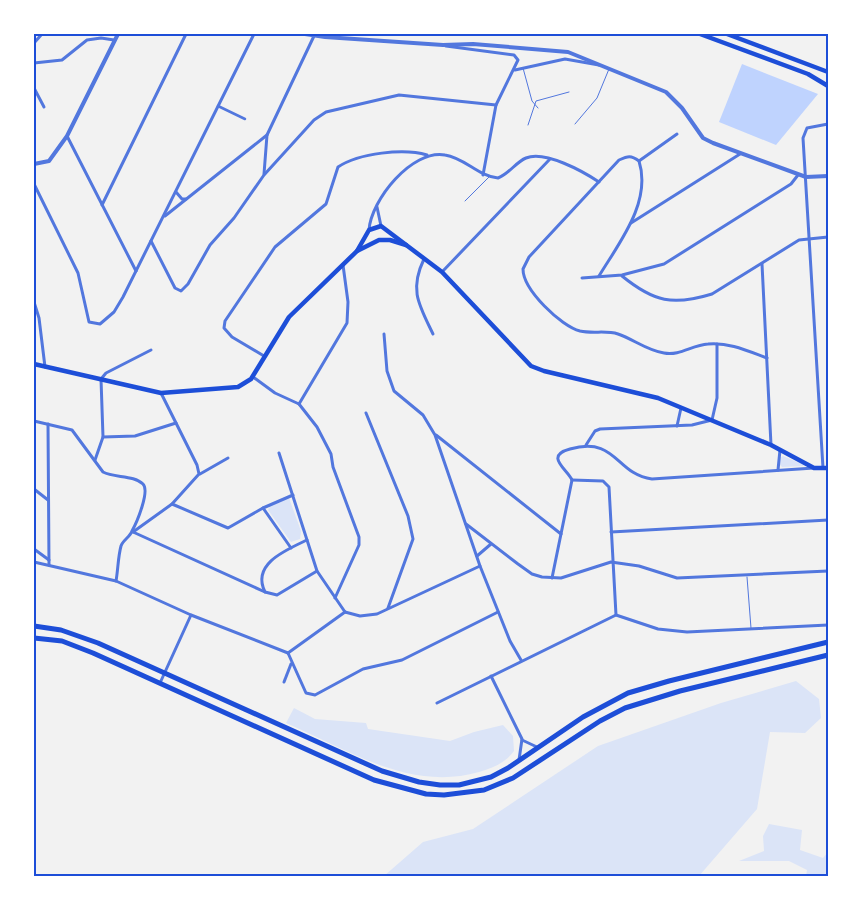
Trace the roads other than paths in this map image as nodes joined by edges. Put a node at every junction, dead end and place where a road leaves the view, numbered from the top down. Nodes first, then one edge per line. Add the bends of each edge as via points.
1 (42, 34) edge
2 (118, 34) edge
3 (186, 34) edge
4 (254, 34) edge
5 (306, 34) edge
6 (700, 34) edge
7 (726, 34) edge
8 (314, 36) junction
9 (354, 36) edge
10 (114, 40) junction
11 (34, 43) edge
12 (443, 45) junction
13 (34, 63) edge
14 (602, 65) junction
15 (523, 67) junction
16 (609, 68) junction
17 (515, 71) junction
18 (828, 72) edge
19 (828, 86) edge
20 (34, 88) edge
21 (569, 92) dead end
22 (534, 104) junction
23 (496, 105) junction
24 (218, 106) junction
25 (44, 107) dead end
26 (538, 108) dead end
27 (245, 119) dead end
28 (575, 124) dead end
29 (828, 124) edge
30 (528, 125) dead end
31 (677, 134) dead end
32 (266, 135) junction
33 (67, 136) junction
34 (740, 154) junction
35 (427, 155) junction
36 (550, 159) junction
37 (639, 161) junction
38 (34, 164) edge
39 (264, 175) junction
40 (483, 175) junction
41 (798, 175) junction
42 (828, 176) edge
43 (490, 177) junction
44 (806, 177) junction
45 (599, 182) junction
46 (34, 184) edge
47 (176, 191) junction
48 (187, 199) junction
49 (466, 201) dead end
50 (102, 205) junction
51 (377, 206) junction
52 (163, 218) junction
53 (630, 223) junction
54 (381, 226) junction
55 (370, 230) junction
56 (811, 238) junction
57 (828, 238) edge
58 (381, 240) junction
59 (151, 241) junction
60 (374, 241) junction
61 (408, 246) junction
62 (357, 251) junction
63 (424, 259) junction
64 (762, 263) junction
65 (343, 265) junction
66 (136, 271) junction
67 (442, 272) junction
68 (622, 275) junction
69 (599, 276) junction
70 (582, 278) dead end
71 (34, 302) edge
72 (384, 334) dead end
73 (433, 334) dead end
74 (717, 344) junction
75 (151, 350) dead end
76 (264, 356) junction
77 (767, 358) junction
78 (34, 364) edge
79 (45, 367) junction
80 (252, 376) junction
81 (101, 379) junction
82 (161, 393) junction
83 (299, 404) junction
84 (682, 407) junction
85 (366, 413) dead end
86 (712, 420) junction
87 (34, 421) edge
88 (176, 423) junction
89 (48, 424) junction
90 (677, 426) junction
91 (435, 435) junction
92 (103, 437) junction
93 (586, 445) junction
94 (771, 445) junction
95 (780, 450) junction
96 (279, 452) dead end
97 (228, 458) dead end
98 (95, 461) junction
99 (814, 468) junction
100 (826, 468) edge
101 (778, 470) junction
102 (200, 474) junction
103 (572, 480) junction
104 (34, 489) edge
105 (293, 495) junction
106 (48, 500) junction
107 (172, 504) junction
108 (263, 508) junction
109 (828, 520) edge
110 (466, 524) junction
111 (132, 532) junction
112 (611, 532) junction
113 (561, 534) junction
114 (306, 540) junction
115 (491, 544) junction
116 (291, 548) junction
117 (34, 549) edge
118 (477, 556) junction
119 (49, 560) junction
120 (34, 562) edge
121 (611, 562) junction
122 (49, 566) junction
123 (480, 566) junction
124 (317, 571) junction
125 (828, 571) edge
126 (747, 575) junction
127 (552, 578) junction
128 (116, 581) junction
129 (266, 592) junction
130 (335, 598) junction
131 (388, 608) junction
132 (345, 612) junction
133 (498, 612) junction
134 (191, 615) junction
135 (616, 615) junction
136 (828, 625) edge
137 (34, 626) edge
138 (751, 628) junction
139 (34, 638) edge
140 (828, 642) edge
141 (288, 653) junction
142 (828, 655) edge
143 (521, 660) junction
144 (291, 664) junction
145 (165, 673) junction
146 (491, 676) junction
147 (284, 682) dead end
148 (160, 684) junction
149 (437, 703) dead end
150 (522, 740) junction
151 (537, 747) junction
152 (519, 760) junction
153 (508, 768) junction
154 (505, 782) junction

1 - 11 street
2 - 10 street
3 - 50 street
4 - 24 street
5 - 8 street
6 - 19 main road via 808,74
7 - 18 main road
8 - 9 street
8 - 32 street
9 - 12 street
10 - 13 street via 87,40 62,60
10 - 33 street
12 - 14 street via 473,44 568,52
12 - 17 street via 517,57
14 - 15 street via 566,59
14 - 16 street
15 - 17 street
15 - 22 lane
16 - 28 lane via 597,98
16 - 34 street via 666,92 704,138
17 - 23 street
20 - 25 street
21 - 22 lane
22 - 26 lane
22 - 30 lane
23 - 39 street via 399,95 339,108 314,120
23 - 40 street
24 - 27 street
24 - 47 street
29 - 44 street via 807,128 803,138
31 - 37 street
32 - 39 street
32 - 48 street
33 - 38 street via 49,161
33 - 50 street
34 - 41 street
34 - 53 street
35 - 40 street via 447,155
35 - 51 street via 398,178
35 - 76 street via 391,152 338,167 326,204 275,247 225,321 228,335
36 - 43 street via 525,158 503,176
36 - 45 street
36 - 67 street
37 - 45 street via 628,156 619,160
37 - 53 street via 642,185
39 - 59 street via 200,259 181,291 175,288
40 - 43 street
41 - 44 street
41 - 68 street via 791,184 664,264
42 - 44 street
43 - 49 lane
44 - 56 street
45 - 74 street via 526,261 523,273 526,282 562,323 582,332 616,333 661,353 673,354
46 - 66 street via 78,273 89,322 100,324 114,312
47 - 48 street via 182,199
47 - 52 street
48 - 52 street
50 - 66 street
51 - 54 street
51 - 55 street
52 - 59 street
53 - 69 street
54 - 55 main road
54 - 58 main road
54 - 61 main road
55 - 60 main road
55 - 62 main road
56 - 57 street
56 - 64 street via 799,240
56 - 100 street
58 - 60 main road
58 - 61 main road
59 - 66 street
60 - 62 main road
61 - 63 main road
62 - 65 main road
63 - 67 main road
63 - 73 street via 417,275 417,302
64 - 68 street via 712,294 682,301 669,301 644,293
64 - 77 street
65 - 76 main road via 290,317
65 - 83 street via 347,323
67 - 84 main road via 531,366 636,391
68 - 69 street
69 - 70 street
71 - 79 street
72 - 91 street via 387,371 394,391 423,414
74 - 77 street via 739,347
74 - 86 street via 717,398
75 - 81 street via 106,373
76 - 80 main road
77 - 94 street
78 - 79 main road
79 - 81 main road
80 - 82 main road via 234,388
80 - 83 street via 275,393
81 - 82 main road
81 - 92 street
82 - 88 street
83 - 130 street via 317,427 331,454 359,537 357,550
84 - 86 main road
84 - 90 street
85 - 131 street via 408,516 413,539
86 - 90 street
86 - 94 main road
87 - 89 street
88 - 92 street via 135,436
88 - 102 street
89 - 98 street via 72,430
89 - 106 street
90 - 93 street via 600,429
91 - 110 street
91 - 113 street
92 - 98 street
93 - 101 street via 608,450 637,475 652,479
93 - 103 street via 563,451 558,457 558,463
94 - 95 main road
95 - 99 main road
95 - 101 street
96 - 105 street
97 - 102 street
98 - 111 street via 103,472 139,481 147,490
99 - 100 main road
99 - 101 street
102 - 107 street
103 - 112 street via 607,483
103 - 113 street
104 - 106 street
105 - 108 street
105 - 114 street
106 - 119 street
107 - 108 street via 224,527 234,525
107 - 111 street
108 - 116 street
109 - 112 street
110 - 115 street
110 - 118 street
111 - 128 street via 121,546
111 - 129 street
112 - 121 street
113 - 127 street
114 - 116 street
114 - 124 street
115 - 118 street
115 - 127 street via 532,574
116 - 129 street via 264,568 261,582
117 - 119 street
118 - 123 street
119 - 122 street
120 - 122 street
121 - 126 street via 639,566 677,578
121 - 127 street via 574,575
121 - 135 street
122 - 128 street
123 - 131 street
123 - 133 street
124 - 129 street via 283,594 278,596
124 - 130 street
125 - 126 street
126 - 138 lane
128 - 134 street
130 - 132 street
131 - 132 street via 368,616
132 - 141 street
133 - 143 street
133 - 144 street via 402,660 363,669 316,695 306,693
134 - 141 street
134 - 145 street
135 - 138 street via 664,630 687,632
135 - 143 street
136 - 138 street
137 - 145 main road via 76,635
139 - 148 main road via 62,641
140 - 151 main road via 628,693
141 - 144 street
142 - 154 main road via 680,691 625,708
143 - 146 street
144 - 147 street
145 - 148 street
145 - 153 main road via 237,708 399,777 459,785 492,777
146 - 149 street
146 - 150 street
148 - 154 main road via 393,787 444,796 484,790
150 - 151 street
150 - 152 street
151 - 152 main road
152 - 153 main road
153 - 154 main road

